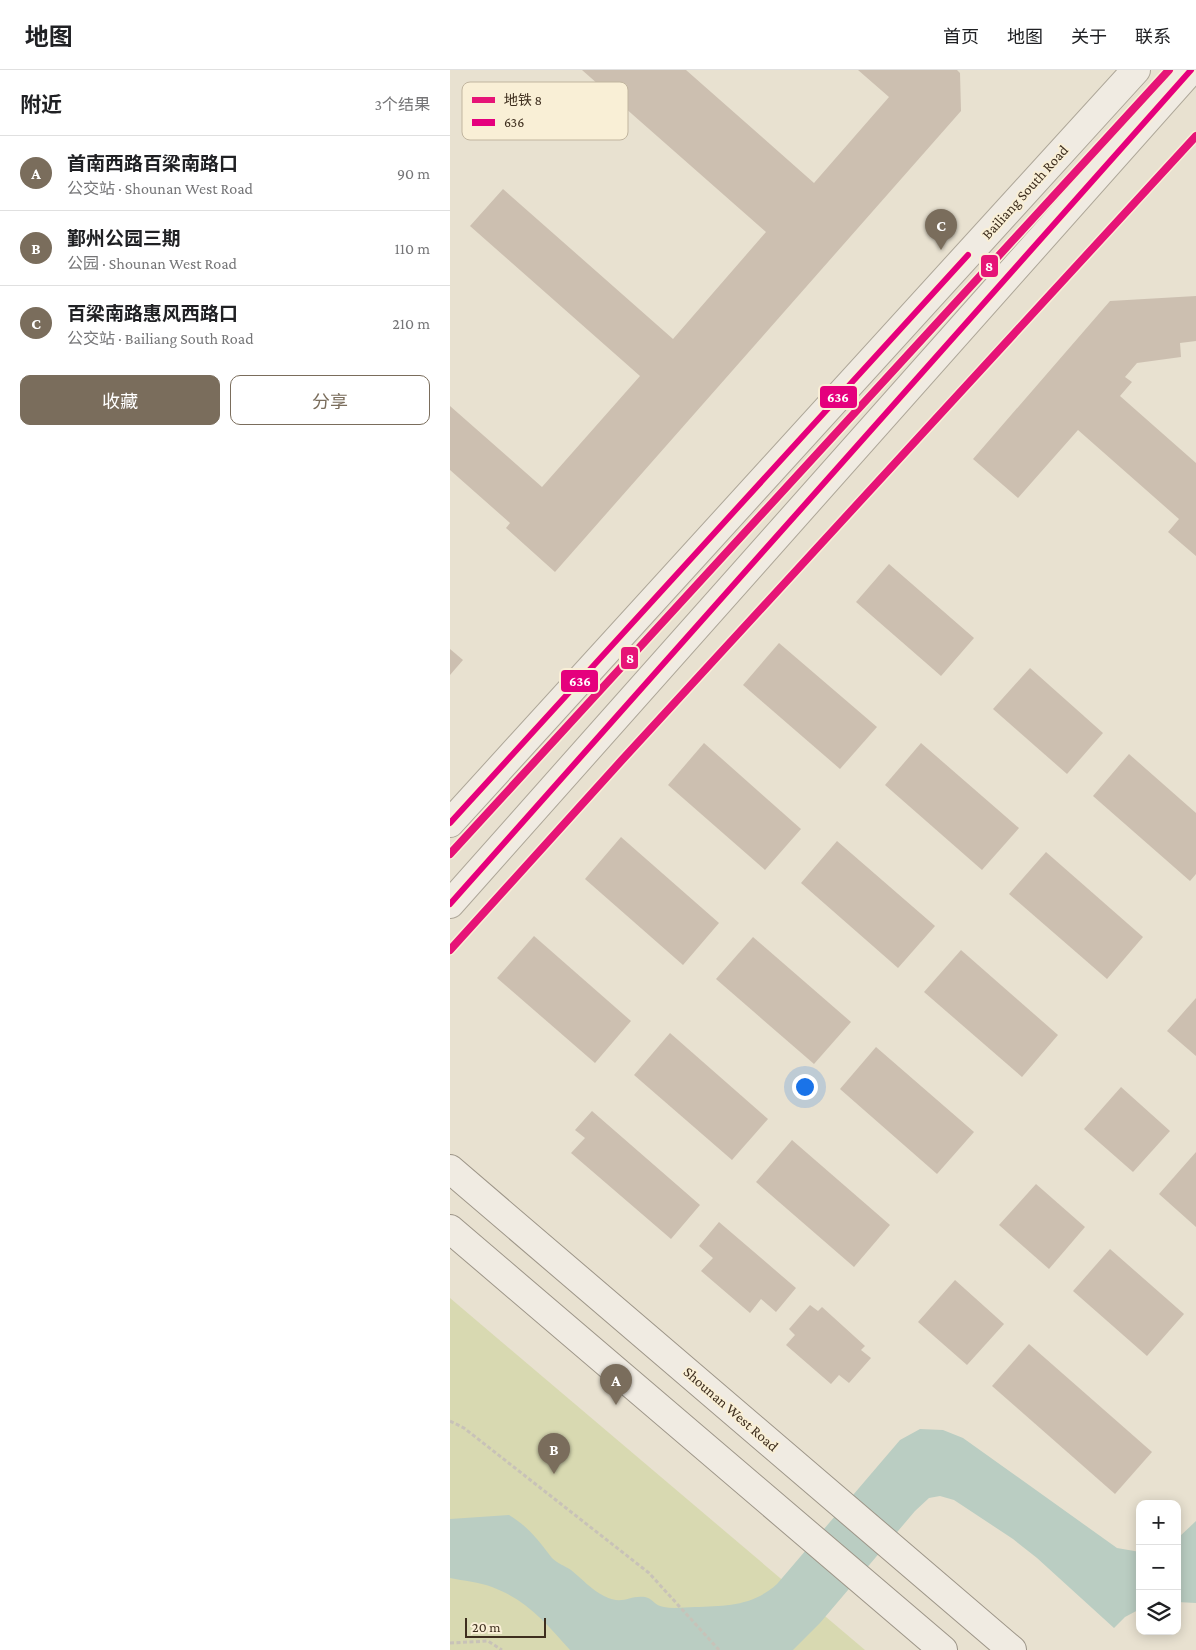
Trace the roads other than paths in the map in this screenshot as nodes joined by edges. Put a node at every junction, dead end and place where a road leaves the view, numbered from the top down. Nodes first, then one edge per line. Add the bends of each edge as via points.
1 (1136, 70) edge
2 (1183, 79) edge
3 (450, 823) edge
4 (450, 904) edge
5 (450, 1168) edge
6 (450, 1229) edge
7 (943, 1650) edge
8 (1012, 1650) edge

1 - 3 street, Bailiang South Road
2 - 4 street
5 - 8 street, Shounan West Road
6 - 7 street

